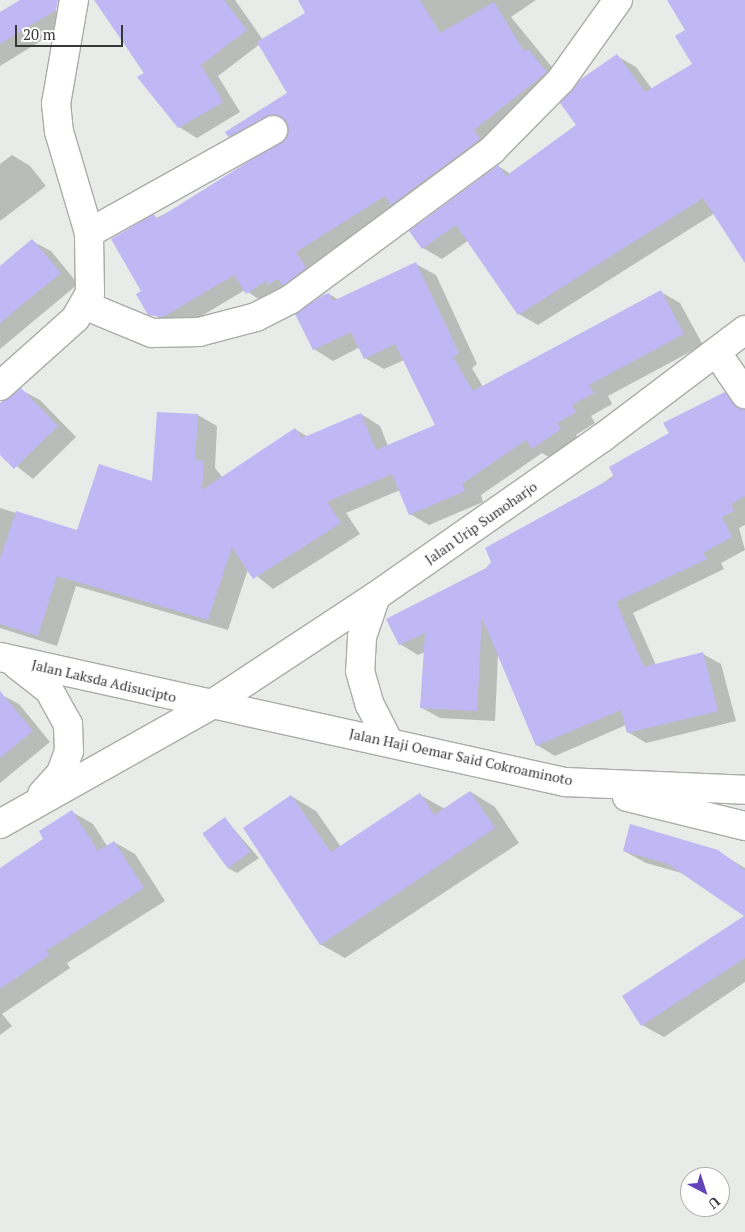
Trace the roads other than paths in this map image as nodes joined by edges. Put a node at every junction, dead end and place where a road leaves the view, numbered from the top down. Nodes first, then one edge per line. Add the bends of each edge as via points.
1 (74, 0) edge
2 (618, 0) edge
3 (272, 130) dead end
4 (89, 233) junction
5 (84, 305) junction
6 (745, 330) edge
7 (717, 353) junction
8 (0, 386) edge
9 (745, 394) edge
10 (376, 596) junction
11 (5, 658) edge
12 (209, 706) junction
13 (387, 740) junction
14 (565, 782) junction
15 (745, 790) edge
16 (31, 806) junction
17 (0, 824) edge
18 (745, 826) edge

1 - 4 main road via 56,104 59,132
2 - 5 main road via 561,80 492,150 291,299 256,317 199,332 152,334
3 - 4 main road
4 - 5 main road via 90,293
5 - 8 main road via 75,319
6 - 7 main road, Jalan Urip Sumoharjo
7 - 9 main road
7 - 10 main road, Jalan Urip Sumoharjo
10 - 12 main road, Jalan Urip Sumoharjo
10 - 13 main road via 364,628 360,671 366,696
11 - 12 main road, Jalan Laksda Adisucipto
11 - 16 main road via 49,690 68,724 69,751 61,773
12 - 13 main road, Jalan Haji Oemar Said Cokroaminoto
12 - 16 main road, Jalan Urip Sumoharjo
13 - 14 main road, Jalan Haji Oemar Said Cokroaminoto
14 - 15 main road, Jalan Haji Oemar Said Cokroaminoto
14 - 18 main road
16 - 17 main road, Jalan Urip Sumoharjo

